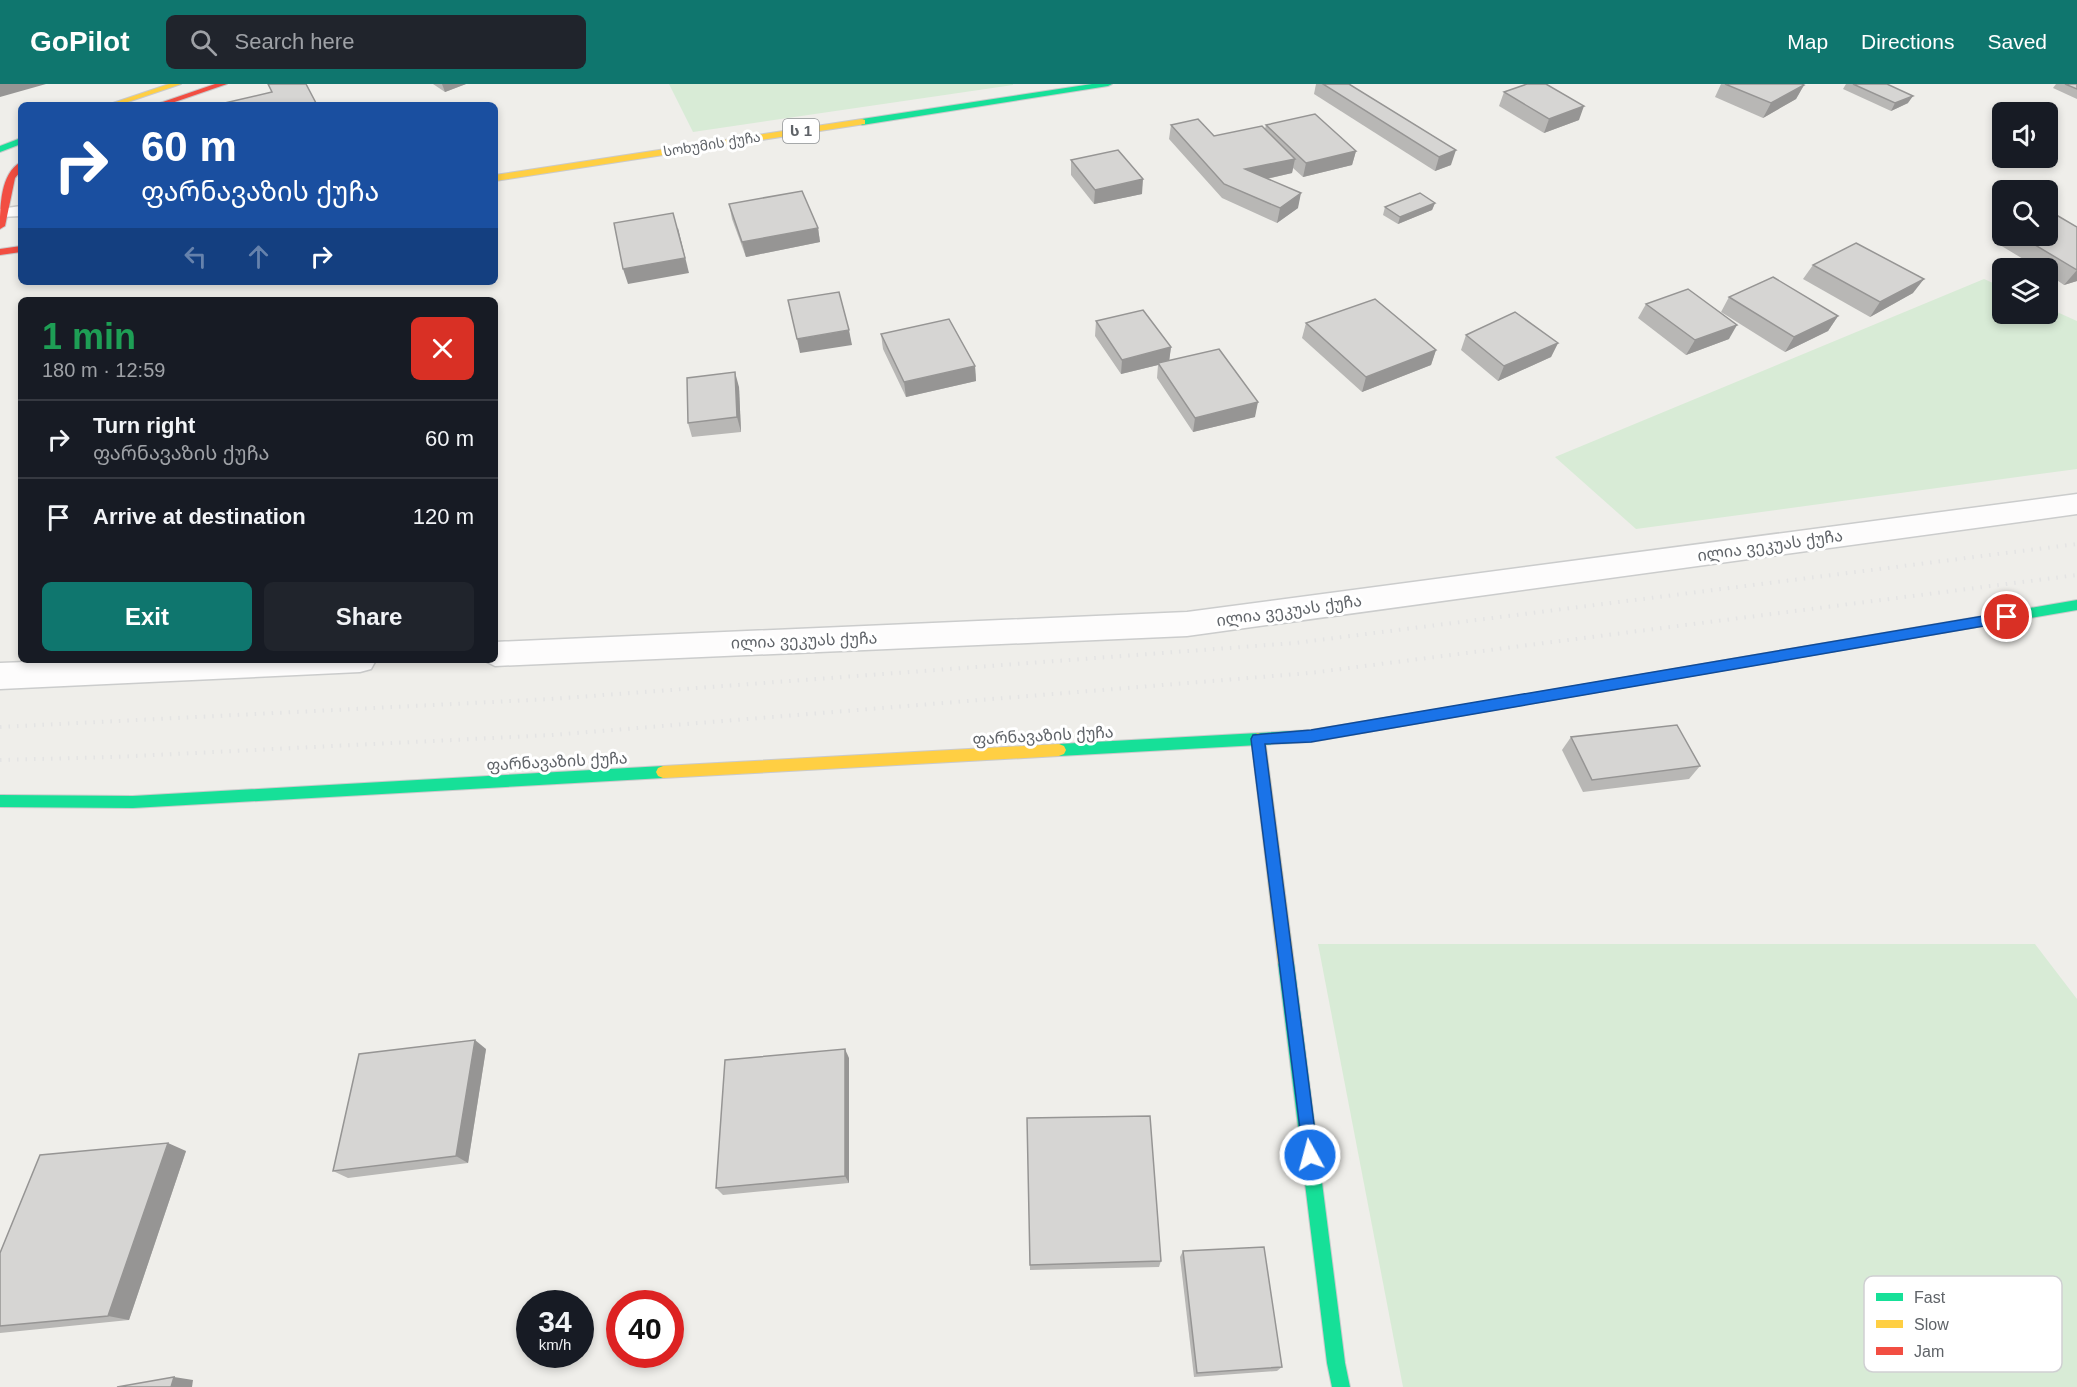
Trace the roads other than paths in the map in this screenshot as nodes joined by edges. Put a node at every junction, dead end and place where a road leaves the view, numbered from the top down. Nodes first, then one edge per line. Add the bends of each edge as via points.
1 (177, 84) edge
2 (223, 84) edge
3 (1108, 84) edge
4 (1037, 89) edge
5 (182, 100) edge
6 (120, 102) edge
7 (18, 142) edge
8 (0, 149) edge
9 (18, 168) edge
10 (6, 178) edge
11 (498, 178) edge
12 (18, 212) edge
13 (2, 220) edge
14 (18, 249) edge
15 (0, 252) edge
16 (2077, 504) edge
17 (2077, 605) edge
18 (498, 654) edge
19 (292, 663) edge
20 (0, 676) edge
21 (1258, 739) junction
22 (0, 801) edge
23 (1341, 1387) edge

1 - 6 main road
2 - 5 main road
3 - 4 main road, სოხუმის ქუჩა / ს 1
4 - 11 main road, სოხუმის ქუჩა / ს 1
7 - 8 main road
9 - 10 main road
10 - 13 main road
12 - 13 lane
14 - 15 main road
16 - 18 street, ილია ვეკუას ქუჩა via 1187,624
17 - 21 main road, ფარნავაზის ქუჩა via 1311,736
19 - 20 street
21 - 22 main road, ფარნავაზის ქუჩა via 133,802
21 - 23 main road

